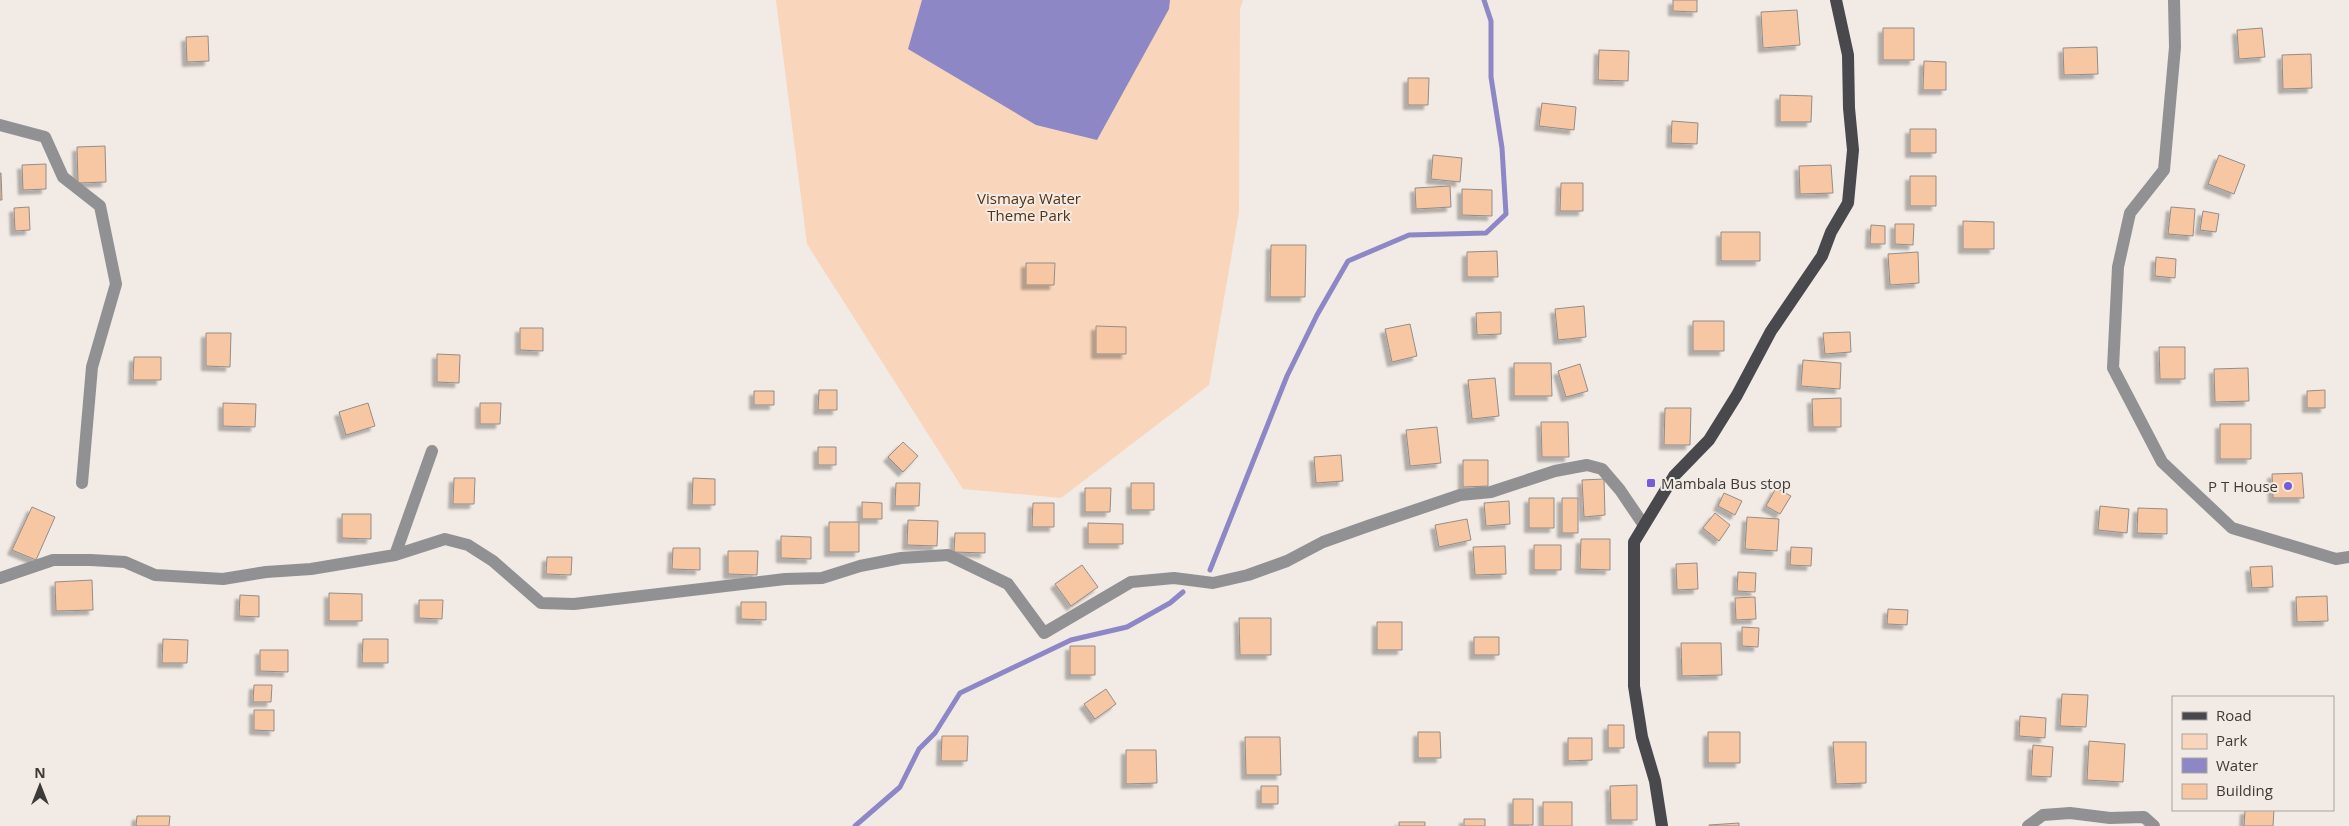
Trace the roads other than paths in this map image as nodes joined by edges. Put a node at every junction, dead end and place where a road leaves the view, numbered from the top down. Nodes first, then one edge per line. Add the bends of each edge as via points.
1 (1836, 0) edge
2 (2174, 0) edge
3 (0, 125) edge
4 (432, 451) dead end
5 (82, 483) dead end
6 (1643, 524) junction
7 (395, 554) junction
8 (2349, 558) edge
9 (0, 578) edge
10 (1662, 826) edge
11 (2028, 826) edge
12 (2154, 826) edge

1 - 6 main road via 1848,55 1853,150 1848,204 1831,232 1822,256 1771,331 1710,440 1674,476
2 - 8 street via 2175,47 2164,170 2130,213 2118,267 2113,368 2162,462 2232,528 2336,559
3 - 5 street via 45,137 63,177 100,206 116,284 92,367
4 - 7 street
6 - 7 street via 1602,469 1587,465 1555,471 1491,492 1460,495 1323,542 1287,561 1213,583 1174,578 1130,582 1044,633 1008,584 948,554 901,558 822,578 785,579 574,604 541,603 493,561 468,545 445,538
6 - 10 main road via 1634,542 1634,686
7 - 9 street via 311,570 266,572 223,579 155,574 125,562 53,560
11 - 12 street via 2043,815 2070,813 2110,818 2144,817

